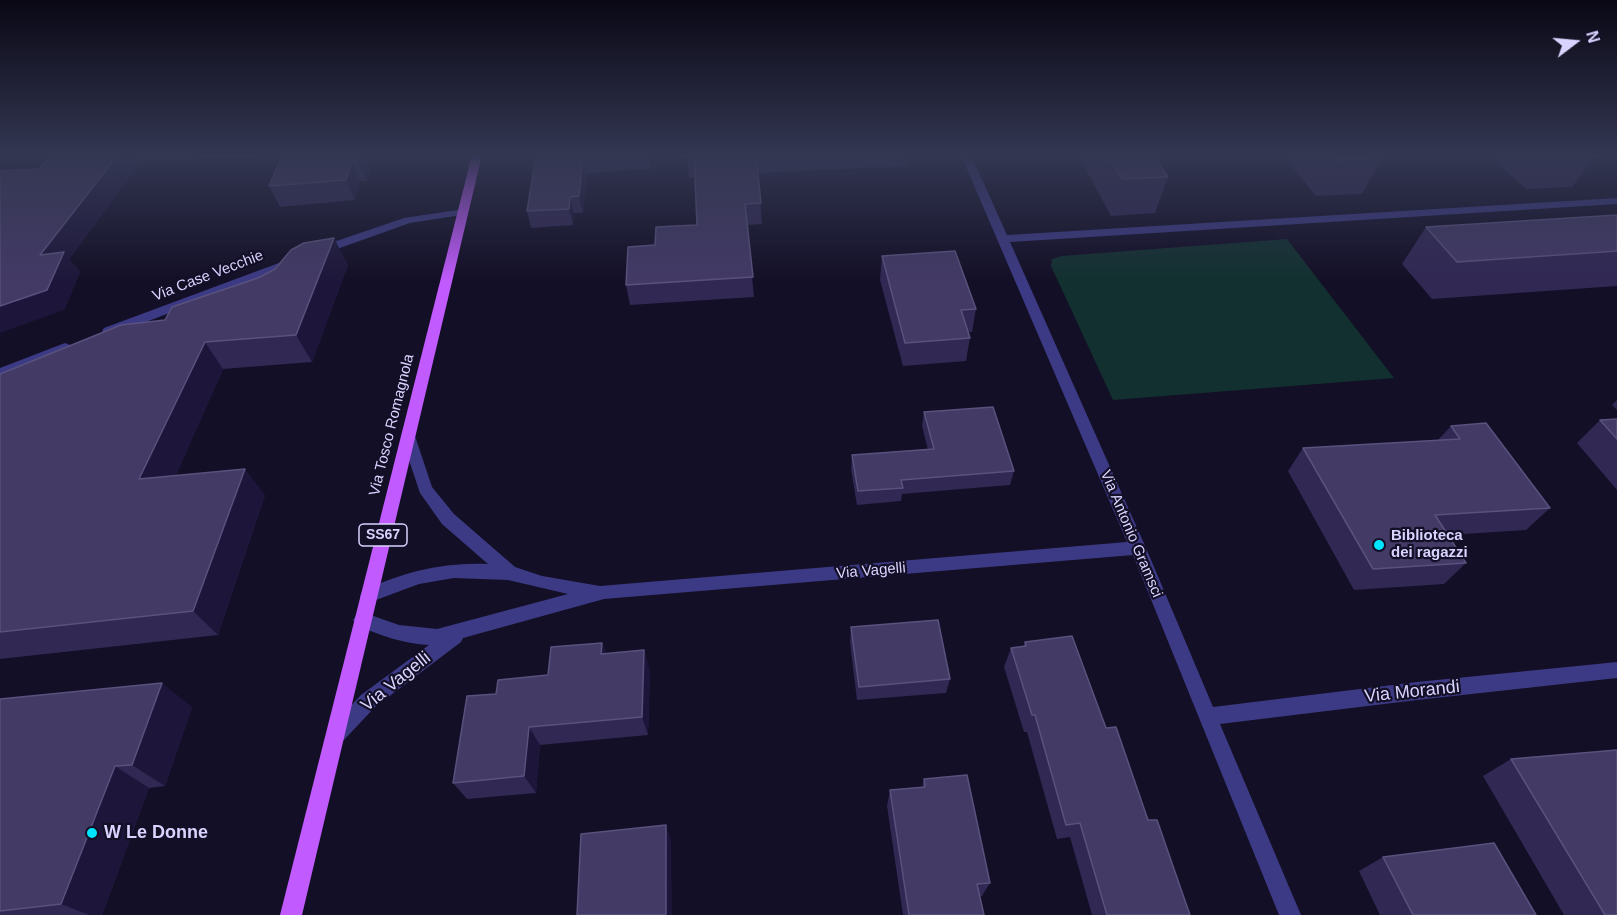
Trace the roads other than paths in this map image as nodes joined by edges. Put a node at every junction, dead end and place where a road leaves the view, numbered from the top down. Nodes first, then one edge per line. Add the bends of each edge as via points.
1 (467, 198) edge
2 (985, 198) edge
3 (1617, 201) edge
4 (464, 212) junction
5 (1004, 239) junction
6 (99, 335) edge
7 (77, 343) edge
8 (0, 372) edge
9 (408, 436) junction
10 (1138, 548) junction
11 (510, 573) junction
12 (604, 592) junction
13 (368, 596) junction
14 (362, 621) junction
15 (459, 633) junction
16 (1617, 670) edge
17 (1207, 717) junction
18 (336, 735) junction
19 (291, 915) edge
20 (1290, 915) edge

1 - 4 main road, Via Tosco Romagnola / SS67
2 - 5 street, Via Antonio Gramsci
3 - 5 street
4 - 6 street, Via Case Vecchie via 434,214 391,225
4 - 9 main road, Via Tosco Romagnola / SS67
5 - 10 street, Via Antonio Gramsci
7 - 8 street
9 - 11 street, Via Vagelli via 425,489 448,519
9 - 13 main road, Via Tosco Romagnola / SS67
10 - 12 street, Via Vagelli
10 - 17 street, Via Antonio Gramsci
11 - 12 street, Via Vagelli via 563,587
11 - 13 street, Via Vagelli via 433,573 406,578
12 - 15 street, Via Vagelli
13 - 14 main road, Via Tosco Romagnola / SS67
14 - 15 street, Via Vagelli via 416,638
14 - 18 main road, Via Tosco Romagnola / SS67
15 - 18 street, Via Vagelli via 368,701
16 - 17 street, Via Morandi
17 - 20 street, Via Antonio Gramsci
18 - 19 main road, Via Tosco Romagnola / SS67

